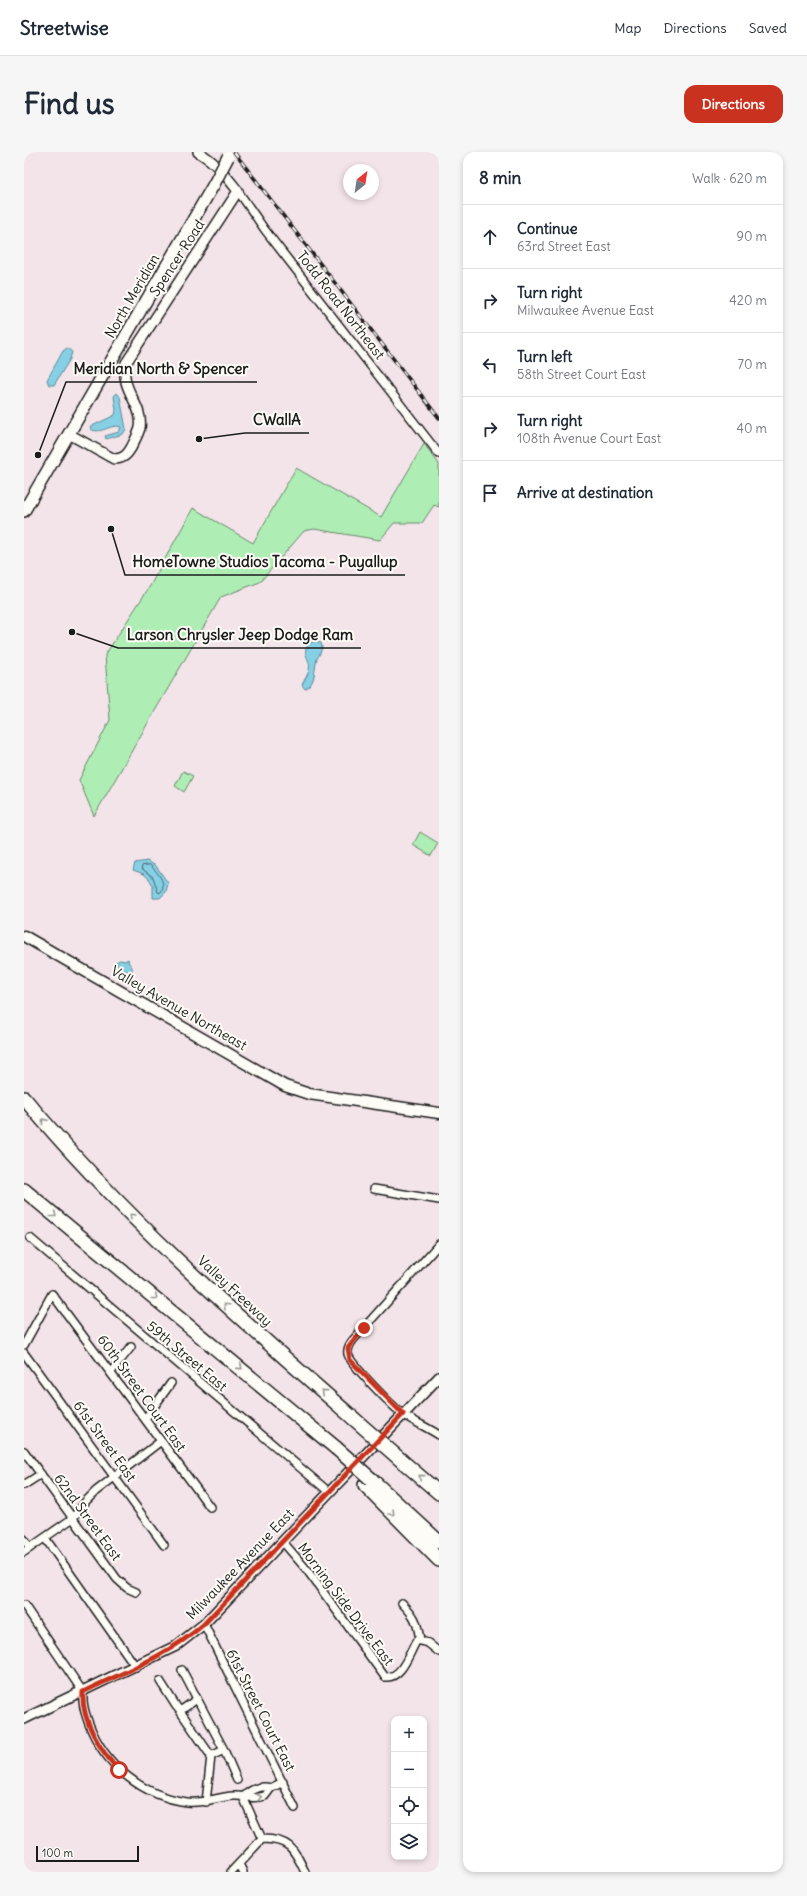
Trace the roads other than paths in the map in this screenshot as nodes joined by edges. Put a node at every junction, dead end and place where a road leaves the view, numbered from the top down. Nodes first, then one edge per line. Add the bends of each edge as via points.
1 (198, 152) edge
2 (229, 154) edge
3 (238, 191) junction
4 (69, 434) junction
5 (439, 454) edge
6 (24, 511) edge
7 (24, 936) edge
8 (24, 1098) edge
9 (439, 1113) edge
10 (374, 1189) dead end
11 (24, 1190) edge
12 (439, 1200) edge
13 (30, 1238) dead end
14 (439, 1244) edge
15 (24, 1345) edge
16 (131, 1347) dead end
17 (24, 1353) edge
18 (111, 1372) junction
19 (439, 1377) edge
20 (171, 1384) dead end
21 (403, 1414) junction
22 (145, 1418) junction
23 (439, 1435) edge
24 (161, 1441) junction
25 (24, 1451) edge
26 (40, 1474) junction
27 (115, 1476) junction
28 (368, 1482) junction
29 (24, 1485) edge
30 (329, 1492) junction
31 (439, 1493) edge
32 (210, 1507) dead end
33 (73, 1518) junction
34 (45, 1538) junction
35 (24, 1539) edge
36 (283, 1542) junction
37 (439, 1542) edge
38 (164, 1545) dead end
39 (27, 1550) edge
40 (439, 1560) edge
41 (136, 1592) dead end
42 (402, 1603) dead end
43 (24, 1605) edge
44 (204, 1624) junction
45 (420, 1640) junction
46 (439, 1652) edge
47 (136, 1667) junction
48 (182, 1670) dead end
49 (160, 1681) dead end
50 (83, 1692) junction
51 (197, 1699) junction
52 (180, 1711) junction
53 (24, 1719) edge
54 (224, 1750) junction
55 (211, 1756) junction
56 (237, 1780) dead end
57 (283, 1782) junction
58 (243, 1797) junction
59 (206, 1802) junction
60 (295, 1808) dead end
61 (262, 1839) junction
62 (239, 1864) junction
63 (231, 1872) edge
64 (243, 1872) edge
65 (304, 1872) edge

1 - 3 street, Todd Road Northeast via 223,171
2 - 4 main road, North Meridian, bridge
3 - 4 street, Spencer Road via 126,363 125,381 140,415 138,434 128,454 114,460
3 - 5 street, Todd Road Northeast via 265,230
4 - 6 main road, North Meridian
7 - 9 main road, Valley Avenue Northeast via 285,1086 322,1096
31 -> 8 highway, Valley Freeway, bridge via 240,1320 90,1175
10 - 12 street
11 -> 28 highway, bridge via 287,1407
13 - 30 street, 59th Street East
14 - 21 street via 348,1348 350,1360
15 - 18 street, 60th Street Court East via 52,1294
16 - 18 street
17 - 27 street, 61st Street East
18 - 22 street, 60th Street Court East
19 - 21 street, Milwaukee Avenue East
20 - 22 street
21 - 23 street
21 - 30 street, Milwaukee Avenue East
22 - 24 street, 60th Street Court East
24 - 27 street
24 - 32 street, 60th Street Court East
25 - 26 street, 62nd Street East
26 - 29 street
26 - 33 street, 62nd Street East
27 - 33 street via 86,1501
27 - 38 street, 61st Street East
28 - 37 highway
28 -> 40 highway
30 - 36 street, Milwaukee Avenue East
33 - 34 street
33 - 41 street, 62nd Street East via 117,1580
34 - 39 street
34 - 47 street
35 - 39 street
36 - 44 street, Milwaukee Avenue East
36 - 45 street, Morning Side Drive East via 307,1570 385,1677 392,1677 399,1672 417,1640
42 - 45 street via 417,1621
43 - 50 street
44 - 47 street, Milwaukee Avenue East via 187,1639
44 - 57 street, 61st Street Court East
45 - 46 street
47 - 50 street, Milwaukee Avenue East
48 - 51 street
49 - 52 street
50 - 53 street, Milwaukee Avenue East
50 - 59 street via 82,1706 93,1733 113,1764 151,1791 178,1801
51 - 52 street
51 - 54 street
52 - 55 street
54 - 55 street
54 - 56 street
55 - 59 street
57 - 58 street via 271,1788 264,1786 248,1791
57 - 60 street, 61st Street Court East
58 - 59 street via 233,1796
58 - 61 street
61 - 62 street
61 - 65 street via 271,1839 290,1846
62 - 63 street
62 - 64 street

